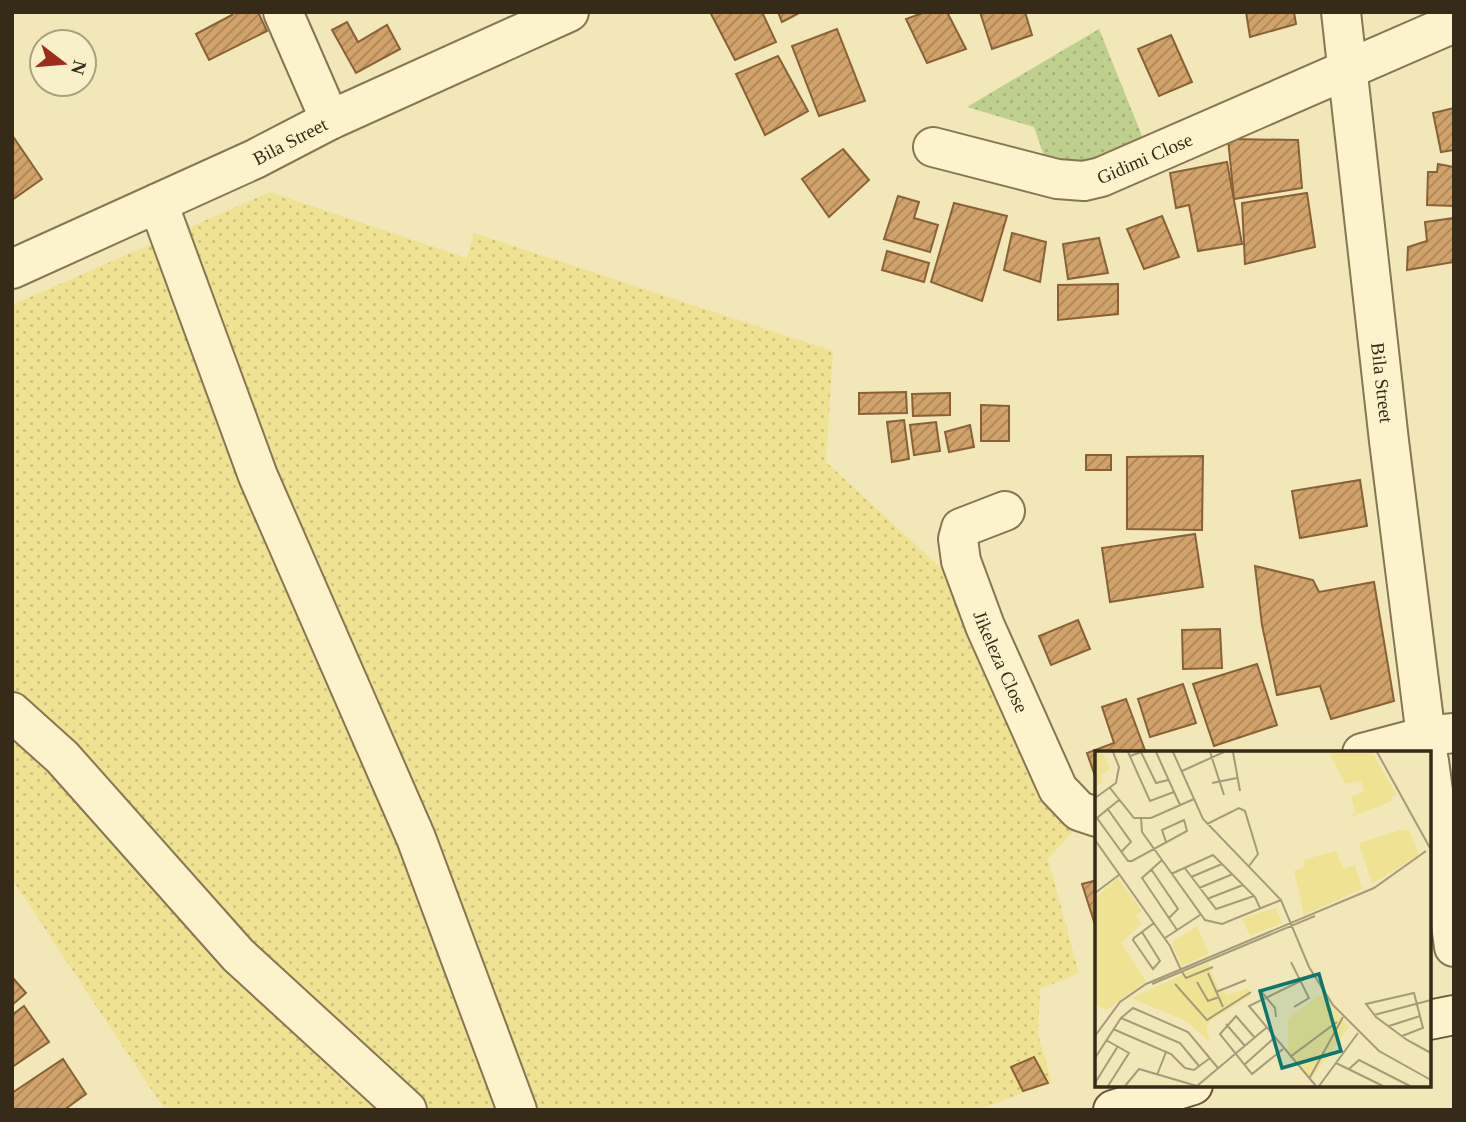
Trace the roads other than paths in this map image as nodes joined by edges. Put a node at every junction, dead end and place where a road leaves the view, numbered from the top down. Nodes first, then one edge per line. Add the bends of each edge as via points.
1 (283, 12) edge
2 (1341, 12) edge
3 (562, 14) edge
4 (1454, 23) edge
5 (1348, 68) junction
6 (330, 120) junction
7 (933, 147) dead end
8 (158, 203) junction
9 (12, 270) edge
10 (1005, 511) dead end
11 (12, 712) edge
12 (1434, 746) edge
13 (1383, 751) edge
14 (1095, 816) edge
15 (1454, 947) edge
16 (1454, 1015) edge
17 (1431, 1020) edge
18 (1187, 1087) edge
19 (407, 1110) edge
20 (517, 1110) edge
21 (1113, 1110) edge

1 - 6 street
2 - 5 street, Bila Street
3 - 6 street, Bila Street
4 - 5 street, Gidimi Close
5 - 7 street, Gidimi Close via 1084,181 1058,179
5 - 12 street, Bila Street via 1391,455
6 - 8 street, Bila Street
8 - 9 street, Bila Street
8 - 20 street via 258,476 416,838
10 - 14 street, Jikeleza Close via 961,528 961,561 1058,789 1079,811
11 - 19 street via 62,757 238,955
12 - 13 street
12 - 15 street, Bila Street
16 - 17 street
18 - 21 street

